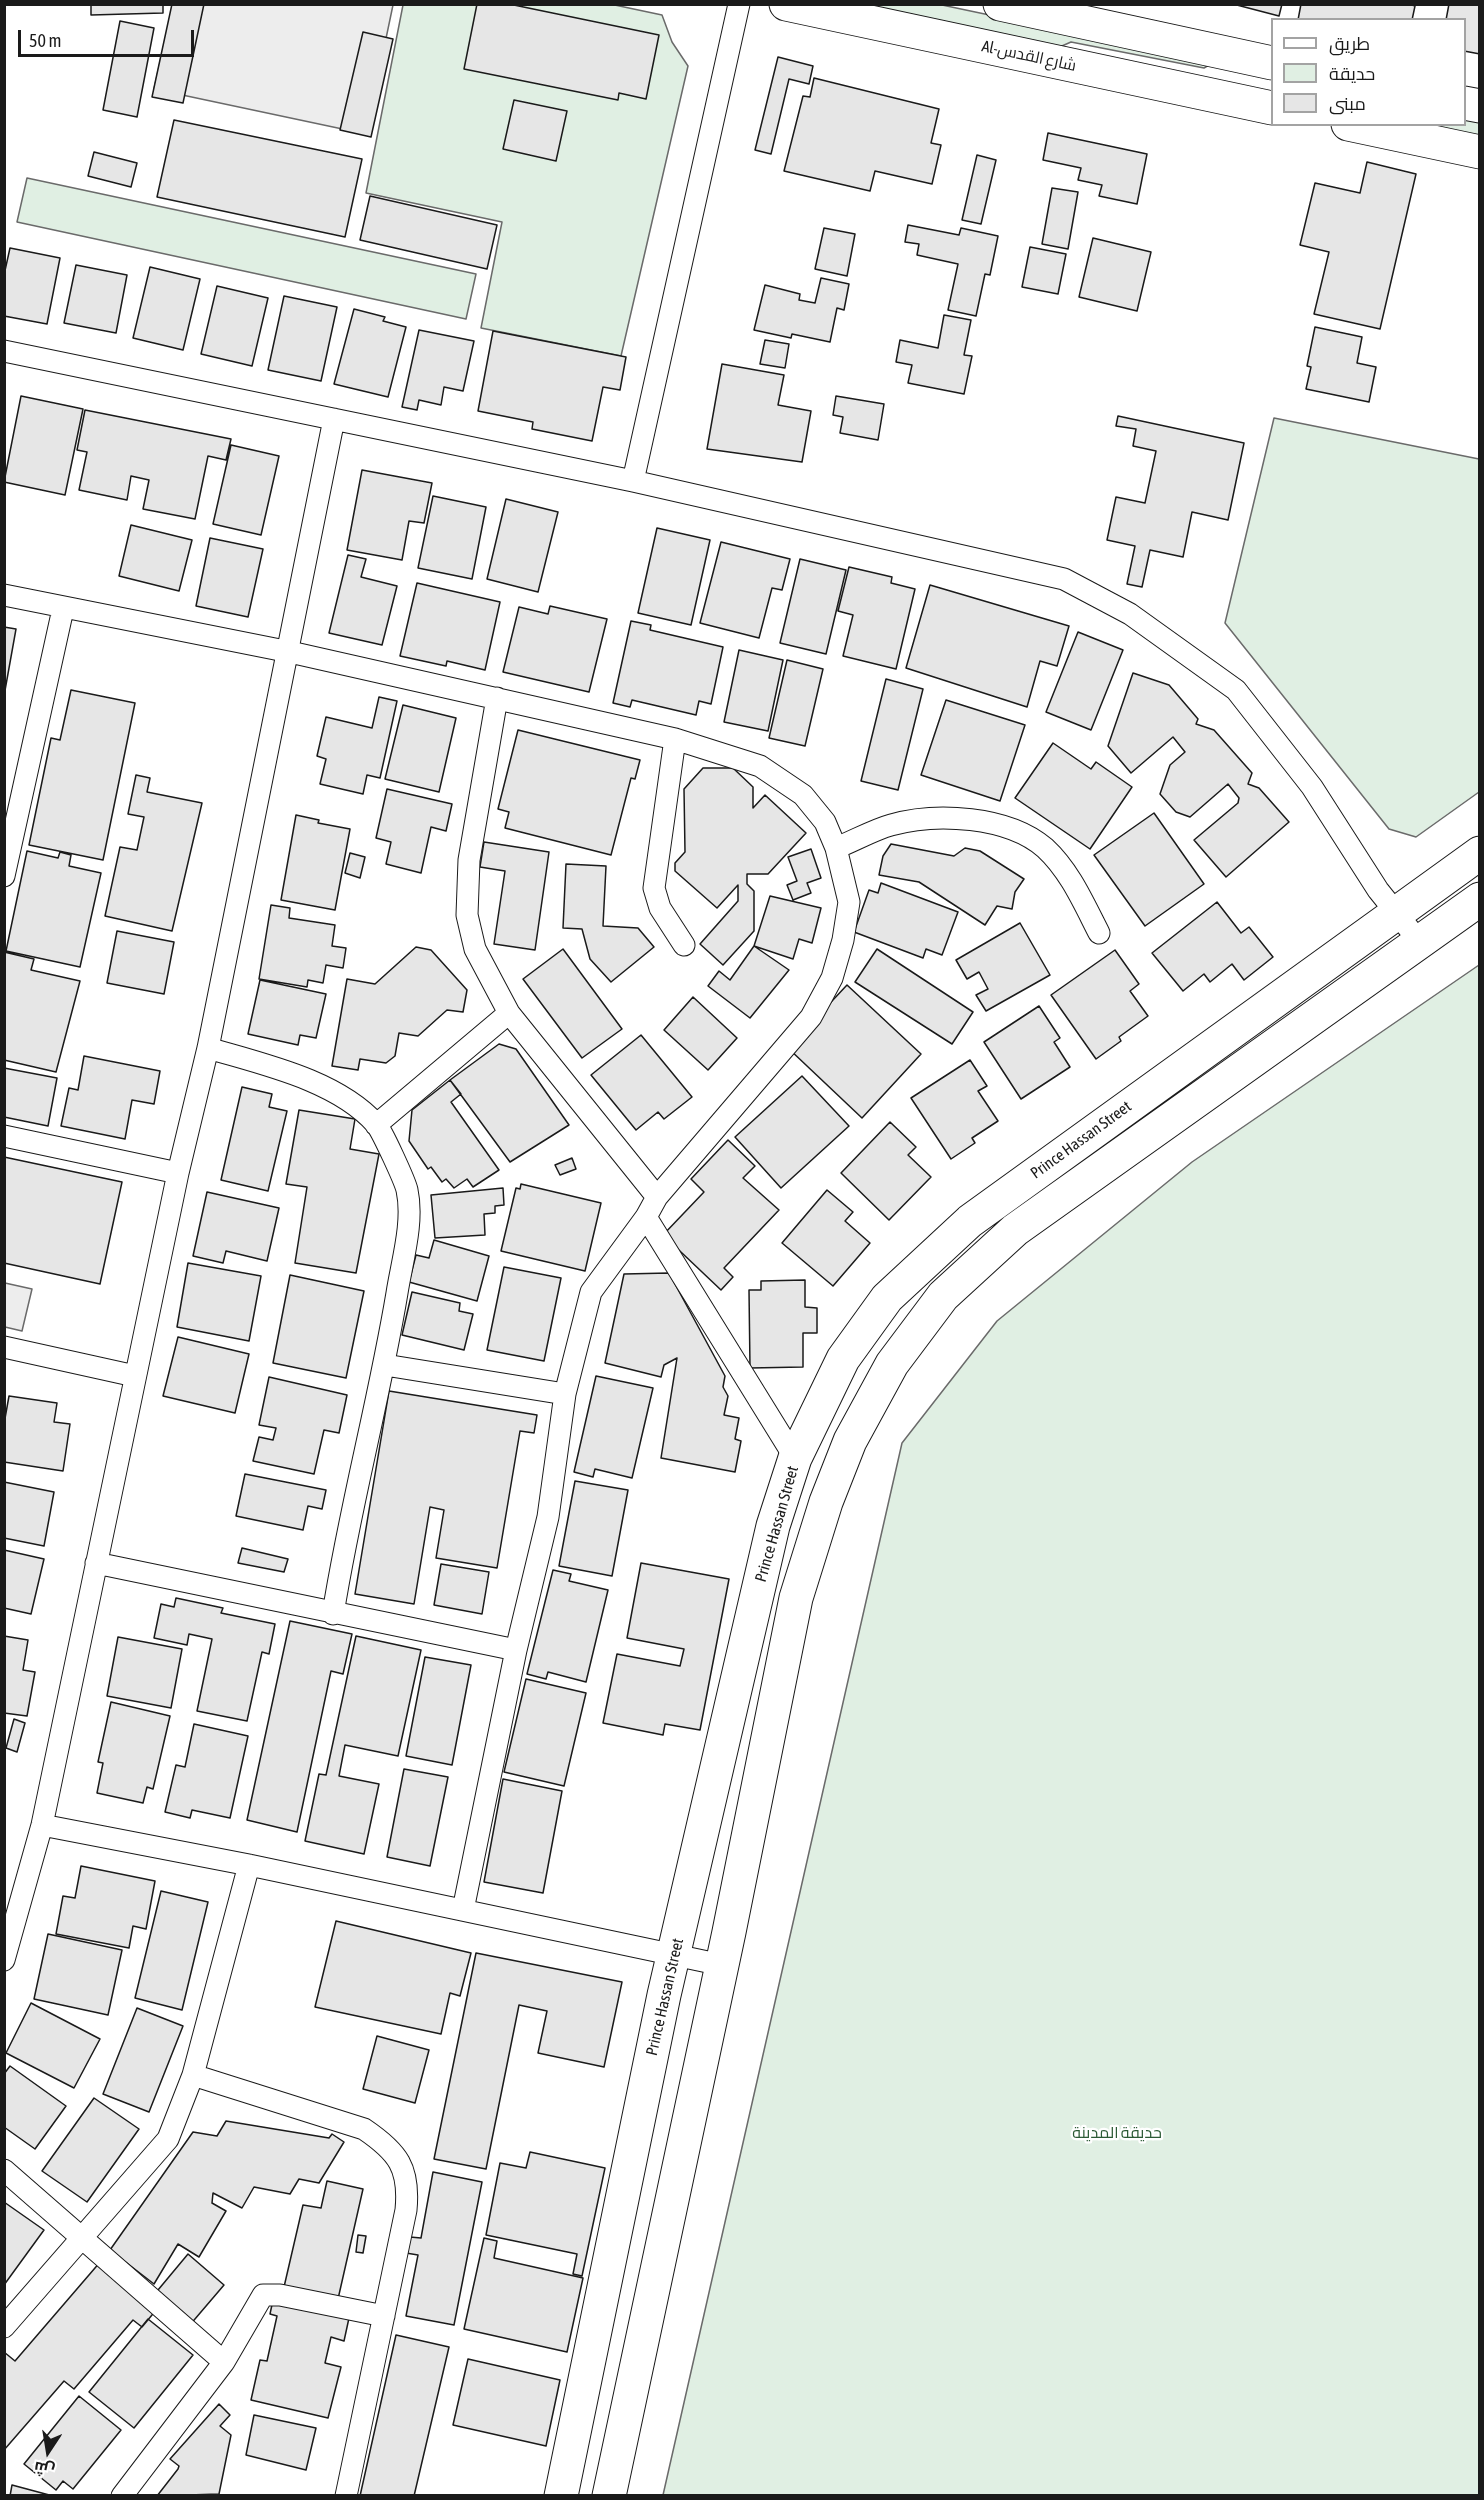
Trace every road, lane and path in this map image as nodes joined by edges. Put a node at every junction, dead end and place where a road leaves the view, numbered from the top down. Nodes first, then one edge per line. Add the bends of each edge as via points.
1 (739, 4) edge
2 (786, 4) edge
3 (1000, 4) edge
4 (1258, 60) edge
5 (1235, 100) junction
6 (1271, 108) edge
7 (1357, 126) edge
8 (1479, 152) edge
9 (4, 351) edge
10 (334, 419) junction
11 (633, 481) junction
12 (4, 595) edge
13 (63, 609) junction
14 (290, 652) junction
15 (497, 698) junction
16 (675, 739) junction
17 (836, 848) junction
18 (1479, 853) edge
19 (4, 876) edge
20 (1479, 899) edge
21 (1395, 913) junction
22 (1099, 933) dead end
23 (1418, 940) junction
24 (684, 945) dead end
25 (509, 1013) junction
26 (208, 1048) junction
27 (376, 1125) junction
28 (4, 1136) edge
29 (178, 1173) junction
30 (657, 1197) junction
31 (646, 1217) junction
32 (4, 1347) edge
33 (385, 1365) junction
34 (135, 1376) junction
35 (565, 1394) junction
36 (795, 1458) junction
37 (96, 1563) junction
38 (333, 1614) junction
39 (516, 1650) junction
40 (42, 1825) junction
41 (249, 1865) junction
42 (463, 1910) junction
43 (674, 1954) junction
44 (4, 1960) edge
45 (722, 1965) junction
46 (193, 2075) junction
47 (4, 2170) edge
48 (80, 2237) junction
49 (384, 2316) junction
50 (4, 2327) edge
51 (224, 2362) junction
52 (122, 2496) edge
53 (346, 2496) edge
54 (561, 2496) edge
55 (609, 2496) edge

1 - 11 street
2 - 5 main road, Al-شارع القدس
3 - 4 main road
4 - 5 main road
5 - 6 main road, Al-شارع القدس
7 - 8 main road
9 - 10 street
10 - 11 street
10 - 14 street
11 - 21 street via 1064,579 1131,614 1236,690 1312,787
12 - 13 street
13 - 14 street
13 - 19 street
14 - 15 street
14 - 26 street
15 - 16 street
15 - 25 street via 469,860 467,915 475,949
16 - 17 street via 760,766 803,795 825,822
16 - 24 street via 654,888 660,908
17 - 22 street via 890,825 924,818 961,817 1006,827 1044,848 1071,880
17 - 30 street via 849,902 832,978 811,1017
18 - 21 main road, Prince Hassan Street
20 - 23 main road, Prince Hassan Street
21 - 23 street
21 - 36 main road, Prince Hassan Street via 970,1221 887,1298 843,1359
23 - 45 main road, Prince Hassan Street via 1015,1230 943,1296 892,1364 850,1441 796,1598
25 - 27 street
25 - 30 street
26 - 27 street via 301,1076 340,1096
26 - 29 street
27 - 33 street via 407,1190 408,1229
28 - 29 street
29 - 34 street
30 - 31 street
31 - 35 street via 591,1292
31 - 36 street
32 - 34 street
33 - 35 street
33 - 38 street via 341,1561
34 - 37 street
35 - 39 street via 548,1516
36 - 43 main road, Prince Hassan Street via 773,1526
37 - 38 street
37 - 40 street
38 - 39 street
39 - 42 street
40 - 41 street
40 - 44 street
41 - 42 street
41 - 46 street
42 - 43 street
43 - 45 street
43 - 54 main road, Prince Hassan Street
45 - 55 main road, Prince Hassan Street
46 - 48 street via 168,2139
46 - 49 street via 364,2129 388,2145 408,2186
47 - 48 street
48 - 50 street
48 - 51 street
49 - 51 street via 263,2295
49 - 53 street
51 - 52 street

